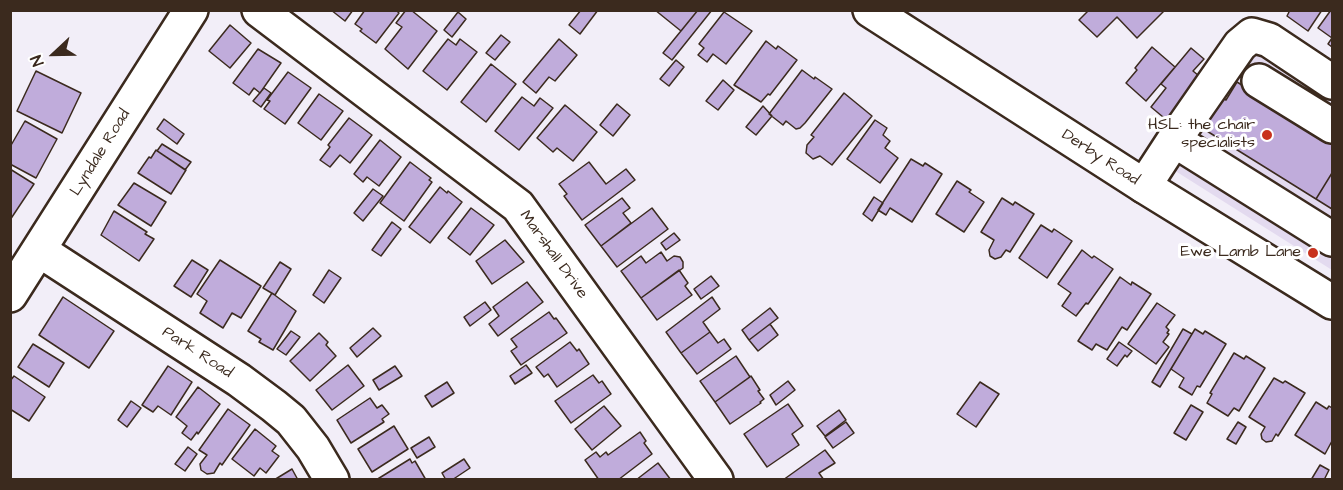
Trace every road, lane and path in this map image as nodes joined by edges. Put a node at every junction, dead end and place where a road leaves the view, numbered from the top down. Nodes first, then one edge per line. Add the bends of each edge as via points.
1 (191, 10) edge
2 (259, 10) edge
3 (870, 10) edge
4 (1259, 81) dead end
5 (1332, 82) edge
6 (1332, 126) edge
7 (1174, 140) junction
8 (1144, 186) junction
9 (1332, 238) edge
10 (39, 250) junction
11 (10, 295) edge
12 (1332, 303) edge
13 (332, 480) edge
14 (716, 480) edge

1 - 10 street, Lyndale Road
2 - 14 street, Marshall Drive via 518,207
3 - 8 street, Derby Road
4 - 6 street
5 - 7 street via 1269,40 1252,35 1240,45
7 - 8 street
7 - 9 street
8 - 12 street, Derby Road
10 - 11 street, Lyndale Road
10 - 13 street, Park Road via 274,406 306,439

